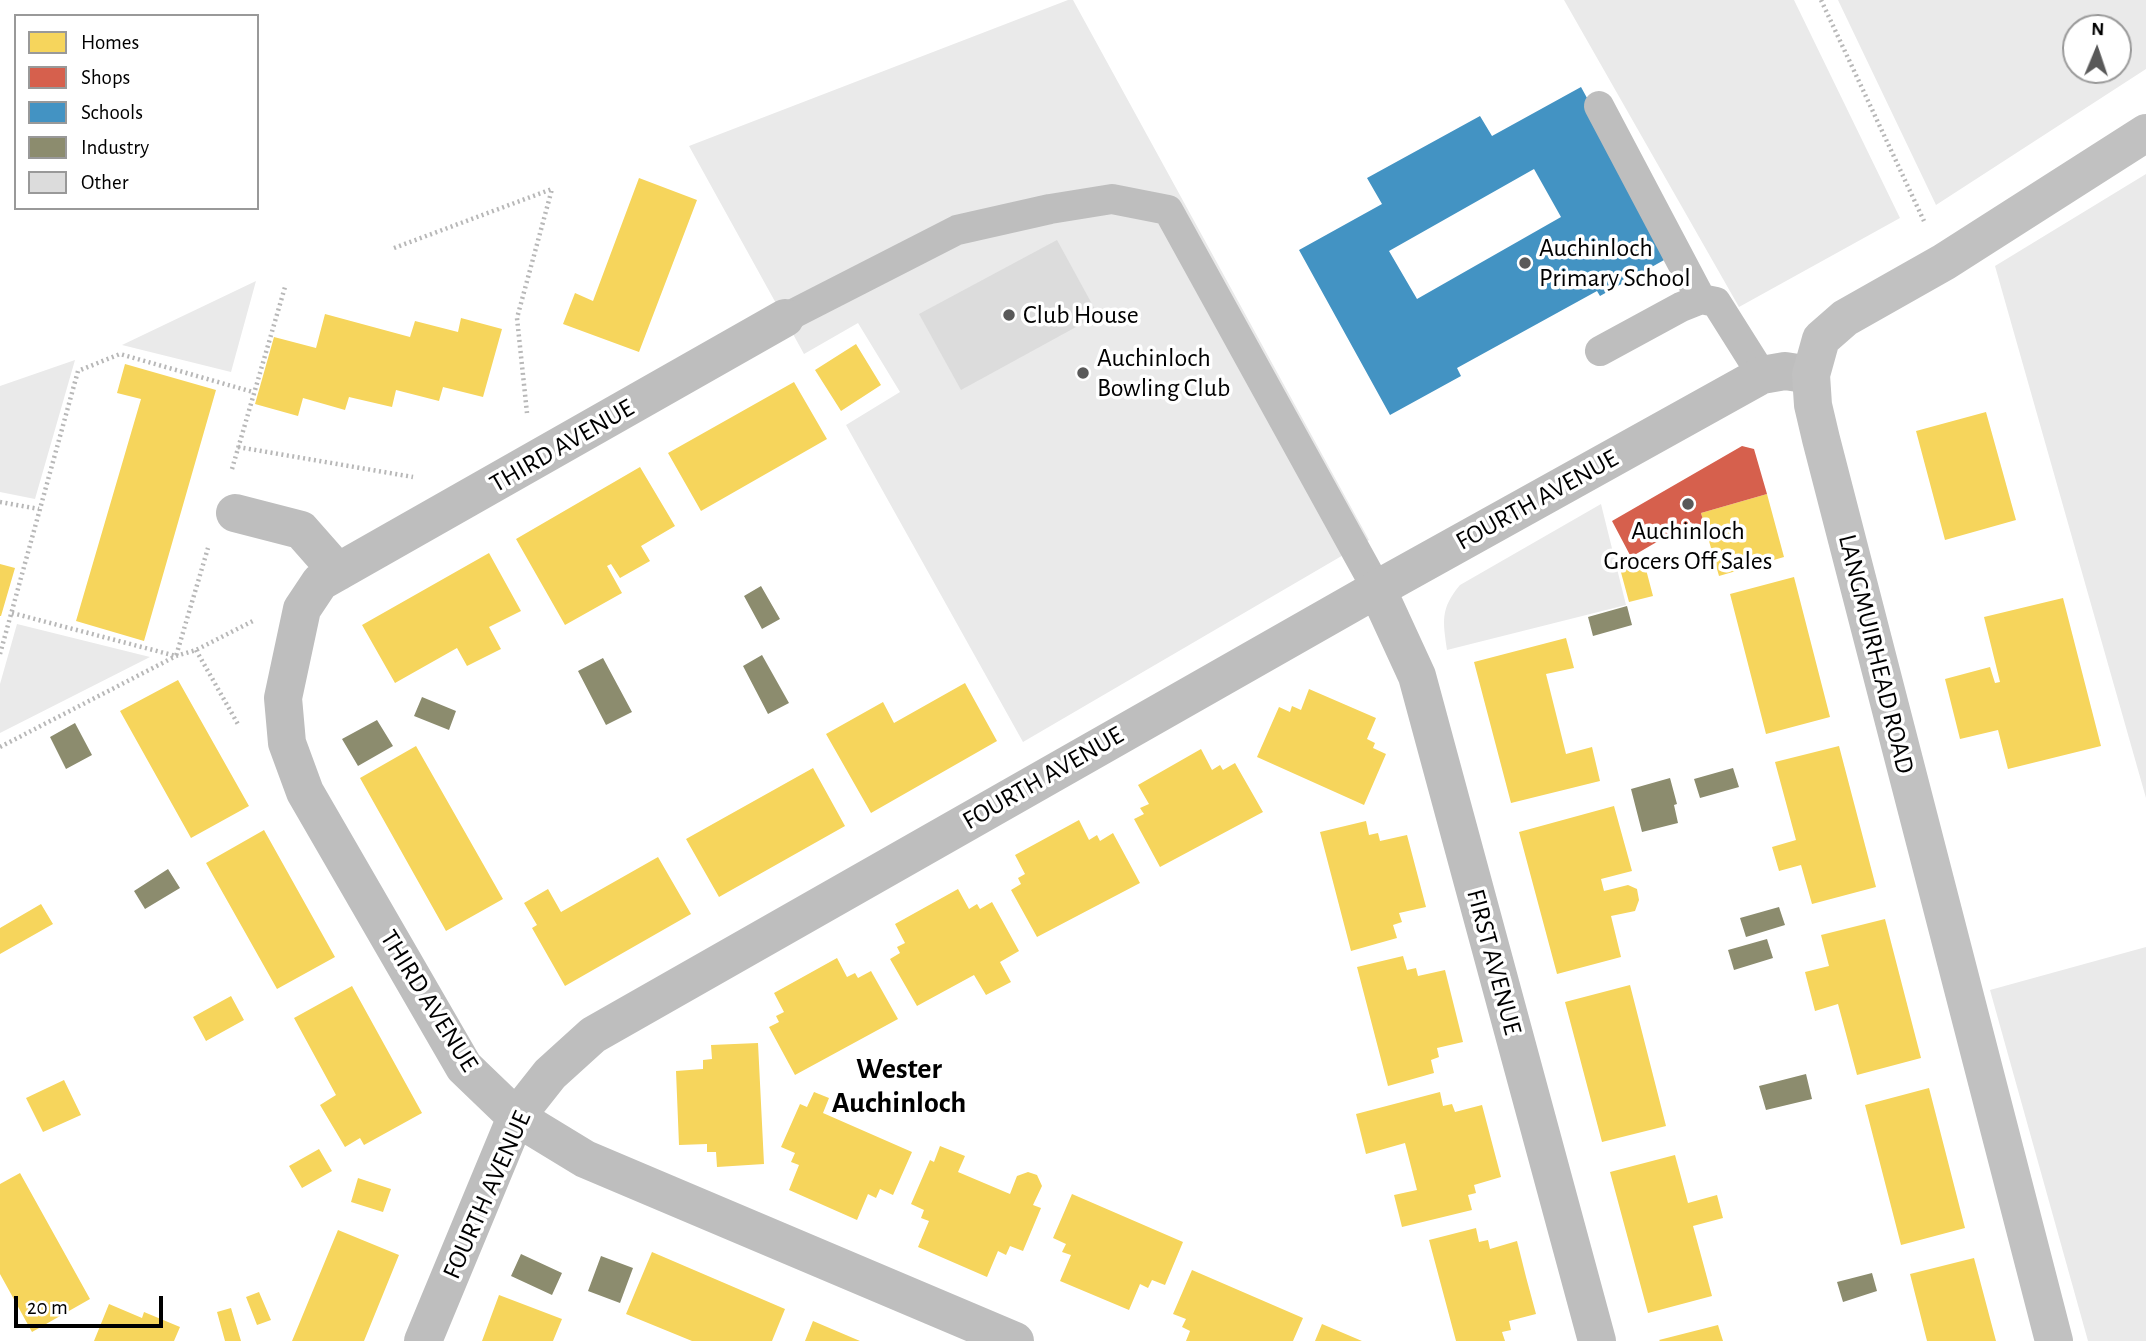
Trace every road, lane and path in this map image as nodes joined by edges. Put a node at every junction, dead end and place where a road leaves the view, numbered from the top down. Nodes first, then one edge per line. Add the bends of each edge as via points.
1 (1821, 0) edge
2 (1599, 106) dead end
3 (2146, 133) edge
4 (394, 248) dead end
5 (1944, 262) junction
6 (1701, 299) junction
7 (785, 318) joint
8 (1600, 351) dead end
9 (1762, 375) junction
10 (1811, 375) junction
11 (253, 393) dead end
12 (238, 447) dead end
13 (532, 463) junction
14 (417, 478) dead end
15 (0, 502) edge
16 (39, 509) junction
17 (235, 513) dead end
18 (338, 572) junction
19 (1377, 589) junction
20 (302, 609) junction
21 (196, 650) junction
22 (0, 654) edge
23 (287, 743) junction
24 (0, 747) edge
25 (516, 1116) junction
26 (423, 1341) edge
27 (1015, 1341) edge
28 (1597, 1341) edge
29 (2054, 1341) edge

1 - 5 path
2 - 6 lane
3 - 5 street, LANGMUIRHEAD ROAD
4 - 13 path via 552,189 517,318
5 - 10 street, LANGMUIRHEAD ROAD via 1844,318 1821,339
6 - 8 lane
6 - 9 lane via 1716,302
7 - 13 street, THIRD AVENUE
7 - 19 lane via 957,230 1112,199 1168,210
9 - 10 street, FOURTH AVENUE via 1785,371
9 - 19 street, FOURTH AVENUE
10 - 29 street, LANGMUIRHEAD ROAD via 1821,439
11 - 16 path via 120,354 78,371
12 - 14 path
13 - 18 street, THIRD AVENUE
15 - 16 path
16 - 22 path
17 - 18 street via 301,530
18 - 20 street, THIRD AVENUE via 320,582
19 - 25 street, FOURTH AVENUE via 593,1035 550,1074
19 - 28 street, FIRST AVENUE via 1417,676
20 - 21 path via 263,615
20 - 23 street, THIRD AVENUE via 283,698
21 - 23 path via 247,740
21 - 24 path
23 - 25 street, THIRD AVENUE via 305,792 464,1067
25 - 26 street, FOURTH AVENUE
25 - 27 street, THIRD AVENUE via 585,1159

